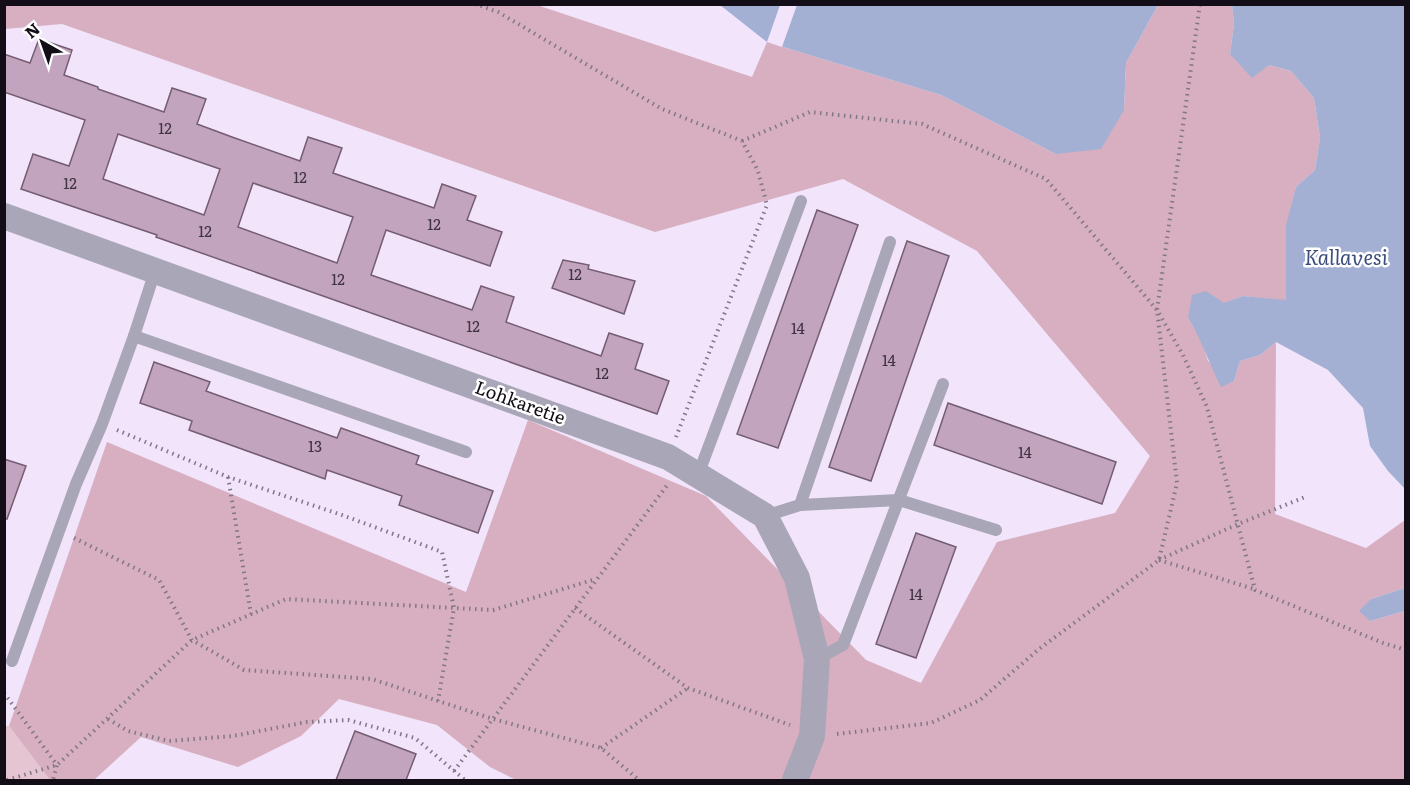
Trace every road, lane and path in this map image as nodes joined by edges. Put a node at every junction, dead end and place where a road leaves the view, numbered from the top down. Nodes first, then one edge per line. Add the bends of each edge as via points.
1 (475, 4) edge
2 (1200, 4) edge
3 (742, 141) junction
4 (801, 201) dead end
5 (4, 216) edge
6 (890, 242) dead end
7 (155, 271) junction
8 (1157, 310) junction
9 (134, 336) junction
10 (943, 384) dead end
11 (102, 424) junction
12 (466, 452) dead end
13 (680, 469) junction
14 (228, 477) junction
15 (1305, 497) dead end
16 (899, 500) junction
17 (800, 505) junction
18 (765, 516) junction
19 (1238, 525) junction
20 (996, 530) dead end
21 (59, 531) junction
22 (1159, 560) junction
23 (596, 579) junction
24 (1255, 590) junction
25 (454, 608) junction
26 (575, 608) junction
27 (251, 614) junction
28 (192, 640) junction
29 (1406, 650) edge
30 (817, 659) junction
31 (12, 661) dead end
32 (688, 688) junction
33 (4, 693) edge
34 (438, 701) junction
35 (108, 719) junction
36 (493, 719) junction
37 (801, 731) junction
38 (601, 748) junction
39 (57, 765) junction
40 (454, 772) junction
41 (7, 780) edge
42 (53, 780) edge
43 (465, 780) edge
44 (639, 780) edge
45 (795, 780) edge

1 - 3 path via 498,12 662,109
2 - 8 path
3 - 8 path via 810,112 922,124 1046,179
3 - 13 path via 758,171 767,205
4 - 13 lane
5 - 7 street, Lohkaretie
6 - 17 lane
7 - 9 lane
7 - 13 street, Lohkaretie
8 - 19 path via 1207,407
8 - 22 path via 1177,483
9 - 11 lane
9 - 12 lane
10 - 16 lane
11 - 14 path
11 - 21 lane
13 - 18 street, Lohkaretie
13 - 23 path
14 - 25 path via 442,552
14 - 27 path
15 - 19 path
16 - 17 lane
16 - 20 lane
16 - 30 lane via 843,645
17 - 18 lane
18 - 30 street via 797,578
19 - 22 path
19 - 24 path
21 - 28 path via 159,580
21 - 31 lane
22 - 24 path
22 - 37 path via 1039,649 980,700 931,723
23 - 25 path via 493,610
23 - 26 path
24 - 29 path
25 - 27 path via 286,599
25 - 34 path
26 - 32 path
26 - 36 path
27 - 28 path
28 - 34 path via 244,670 372,679
28 - 35 path
30 - 37 street
32 - 37 path
32 - 38 path
33 - 39 path
34 - 36 path
35 - 39 path
35 - 40 path via 129,731 170,741 348,720 415,738
36 - 38 path
36 - 40 path
37 - 45 street
38 - 44 path
39 - 41 path
39 - 42 path
40 - 43 path

